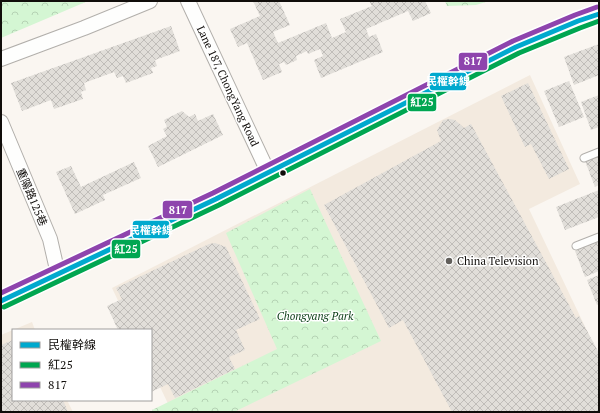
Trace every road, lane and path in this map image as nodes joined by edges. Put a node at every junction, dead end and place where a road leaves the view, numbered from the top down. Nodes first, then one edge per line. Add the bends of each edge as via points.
1 (150, 1) edge
2 (188, 1) edge
3 (599, 14) edge
4 (1, 59) edge
5 (1, 122) edge
6 (599, 152) edge
7 (584, 158) dead end
8 (268, 172) junction
9 (599, 237) edge
10 (576, 246) dead end
11 (58, 274) junction
12 (1, 301) edge

1 - 4 street
2 - 8 street, Lane 187, ChongYang Road
3 - 8 street via 516,47
5 - 11 street, 重陽路125巷 via 50,239
6 - 7 lane
8 - 11 street
9 - 10 lane
11 - 12 street

